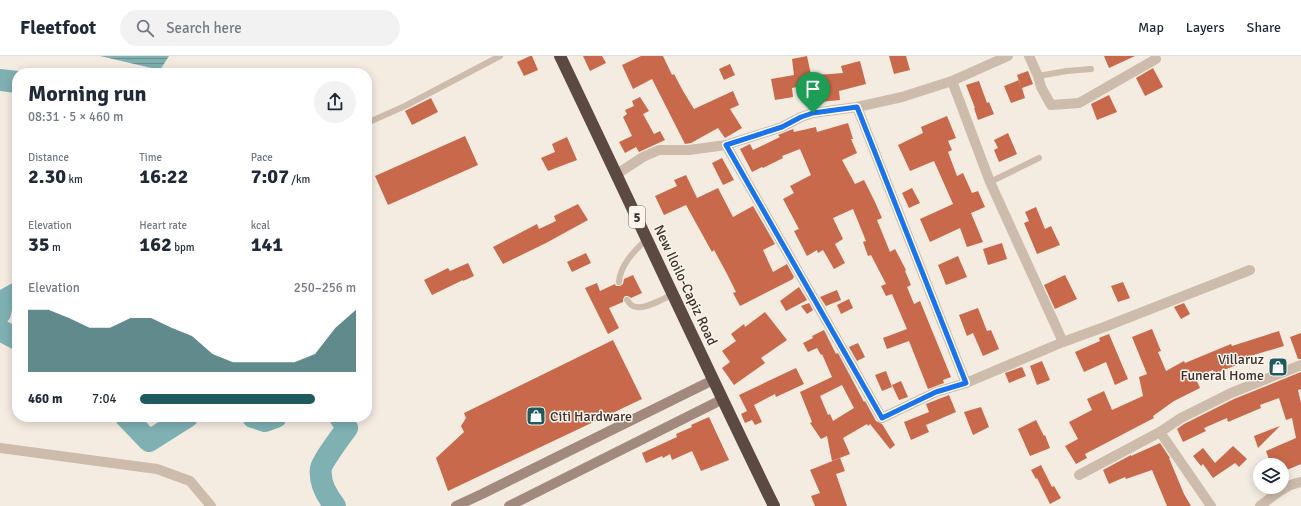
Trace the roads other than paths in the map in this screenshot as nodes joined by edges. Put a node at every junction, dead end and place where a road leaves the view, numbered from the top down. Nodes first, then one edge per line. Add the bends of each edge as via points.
1 (500, 56) edge
2 (560, 56) edge
3 (1008, 56) edge
4 (1029, 56) edge
5 (1156, 59) dead end
6 (1091, 69) dead end
7 (1038, 76) junction
8 (952, 81) junction
9 (857, 107) junction
10 (372, 121) edge
11 (726, 145) junction
12 (1039, 158) dead end
13 (617, 174) junction
14 (990, 182) junction
15 (647, 239) junction
16 (1250, 270) dead end
17 (619, 282) dead end
18 (673, 294) junction
19 (627, 300) dead end
20 (1063, 342) junction
21 (1301, 365) edge
22 (713, 380) junction
23 (966, 383) junction
24 (721, 400) junction
25 (1160, 432) junction
26 (0, 448) edge
27 (1080, 475) dead end
28 (1301, 482) edge
29 (211, 506) edge
30 (456, 506) edge
31 (509, 506) edge
32 (774, 506) edge
33 (1211, 506) edge
34 (1260, 506) edge

1 - 10 lane
2 - 13 highway, New Iloilo-Capiz Road / 5
3 - 8 street
4 - 7 street
5 - 7 street via 1079,103 1051,105
6 - 7 lane
8 - 9 street via 902,97
8 - 14 street
9 - 11 street via 813,113 782,127
9 - 23 street
11 - 13 street via 689,150 659,150
11 - 23 street via 882,418 936,392
12 - 14 lane
13 - 15 highway, New Iloilo-Capiz Road / 5
14 - 20 street
15 - 17 lane via 634,252 621,272
15 - 18 highway, New Iloilo-Capiz Road / 5
16 - 20 street
18 - 19 lane via 639,308 632,306
18 - 22 highway, New Iloilo-Capiz Road / 5
20 - 23 street
21 - 25 street via 1231,393 1181,418
22 - 24 highway, New Iloilo-Capiz Road / 5
22 - 30 street
24 - 31 street
24 - 32 highway, New Iloilo-Capiz Road / 5
25 - 27 street
25 - 33 street
26 - 29 street via 157,469 190,482
28 - 34 street via 1278,491

